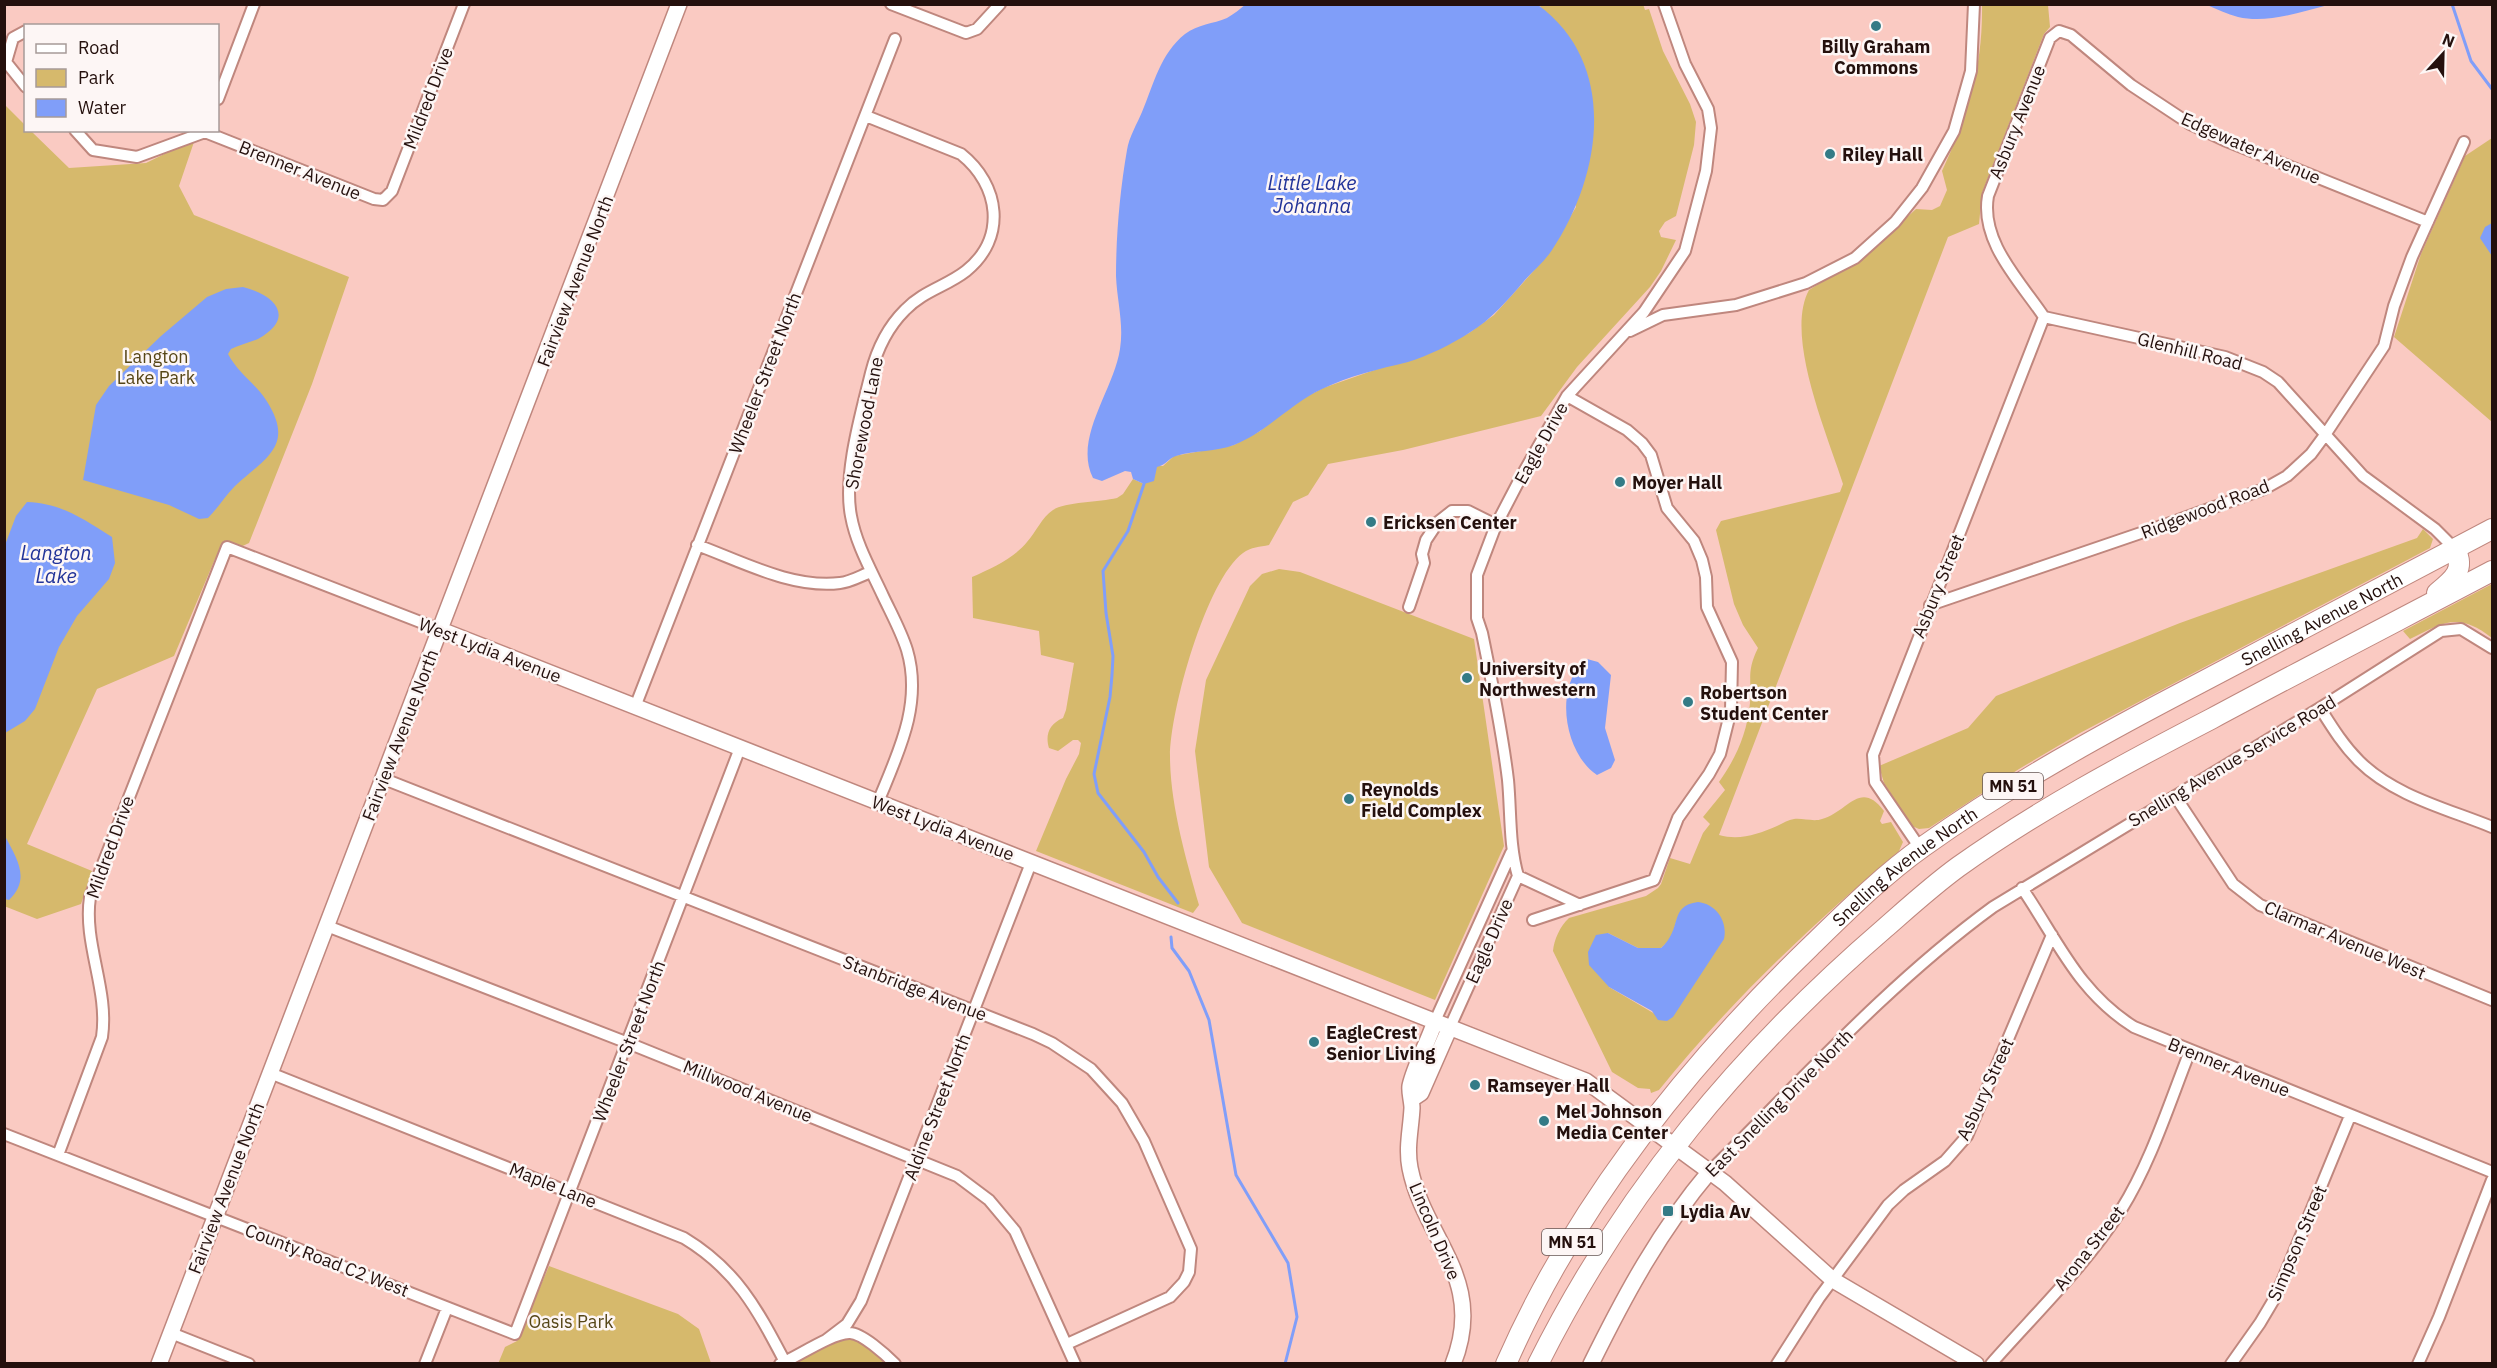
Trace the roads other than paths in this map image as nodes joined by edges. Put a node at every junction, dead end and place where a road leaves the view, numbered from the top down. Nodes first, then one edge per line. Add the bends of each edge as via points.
1 (254, 4) edge
2 (464, 4) edge
3 (679, 4) edge
4 (891, 4) edge
5 (1000, 4) edge
6 (1664, 4) edge
7 (1974, 4) edge
8 (2059, 31) joint
9 (24, 32) edge
10 (895, 39) dead end
11 (24, 84) edge
12 (219, 96) edge
13 (866, 116) junction
14 (77, 132) edge
15 (202, 132) edge
16 (207, 132) edge
17 (2464, 142) dead end
18 (392, 191) joint
19 (2428, 222) junction
20 (1655, 298) junction
21 (1663, 315) junction
22 (2044, 317) junction
23 (1626, 333) junction
24 (1567, 396) junction
25 (2325, 435) junction
26 (1496, 525) junction
27 (2493, 529) edge
28 (697, 545) junction
29 (227, 547) joint
30 (2455, 549) junction
31 (2493, 571) edge
32 (871, 572) junction
33 (1930, 605) junction
34 (1409, 607) dead end
35 (2418, 610) junction
36 (441, 630) junction
37 (2493, 648) edge
38 (635, 707) junction
39 (2320, 708) junction
40 (740, 748) junction
41 (384, 779) junction
42 (2175, 796) junction
43 (878, 802) junction
44 (2493, 827) edge
45 (1920, 848) junction
46 (1511, 853) junction
47 (1031, 863) junction
48 (1518, 876) junction
49 (2022, 888) junction
50 (684, 898) junction
51 (1580, 905) junction
52 (1533, 920) dead end
53 (327, 926) junction
54 (2052, 935) junction
55 (2493, 1000) edge
56 (974, 1011) junction
57 (1435, 1021) junction
58 (1450, 1027) junction
59 (628, 1043) junction
60 (2190, 1051) junction
61 (270, 1074) junction
62 (1412, 1099) junction
63 (2350, 1116) junction
64 (1648, 1126) junction
65 (4, 1134) edge
66 (1674, 1145) junction
67 (58, 1155) junction
68 (916, 1158) junction
69 (1710, 1171) junction
70 (2493, 1172) edge
71 (2493, 1180) edge
72 (570, 1192) junction
73 (215, 1217) junction
74 (1833, 1280) junction
75 (861, 1301) junction
76 (447, 1308) junction
77 (171, 1333) junction
78 (515, 1334) joint
79 (826, 1340) junction
80 (1067, 1344) junction
81 (873, 1346) junction
82 (783, 1363) edge
83 (159, 1364) edge
84 (249, 1364) edge
85 (425, 1364) edge
86 (895, 1364) edge
87 (1075, 1364) edge
88 (1453, 1364) edge
89 (1506, 1364) edge
90 (1538, 1364) edge
91 (1591, 1364) edge
92 (1777, 1364) edge
93 (1976, 1364) edge
94 (1991, 1364) edge
95 (2231, 1364) edge
96 (2418, 1364) edge

1 - 12 street
2 - 18 street, Mildred Drive
3 - 36 street, Fairview Avenue North
4 - 5 street via 966,33 977,29
6 - 20 street, Eagle Drive via 1685,64 1708,109 1711,128 1706,171 1685,251
7 - 21 street, Eagle Drive via 1971,71 1954,132 1922,188 1895,222 1855,258 1806,283 1736,305
8 - 19 street, Edgewater Avenue via 2071,35 2131,85 2190,124
8 - 22 street, Asbury Avenue via 2050,38 2018,116 1988,196 1986,218 1996,246
9 - 11 street via 14,38 6,62
10 - 13 street, Wheeler Street North
13 - 28 street, Wheeler Street North
13 - 32 street, Shorewood Lane via 961,154 987,184 994,211 989,239 975,263 905,309 876,355 852,464 849,498 855,535
14 - 15 street via 93,150 137,157
16 - 18 street, Brenner Avenue via 374,199 383,200
17 - 19 street, Ridgewood Road
19 - 25 street, Ridgewood Road via 2394,306 2384,346
20 - 21 street
20 - 23 street, Eagle Drive
21 - 23 street, Eagle Drive
22 - 25 street, Glenhill Road via 2244,363 2278,382
22 - 33 street, Asbury Street
23 - 24 street, Eagle Drive
24 - 26 street, Eagle Drive
24 - 51 street via 1627,430 1651,455 1667,508 1694,541 1701,560 1707,607 1732,662 1733,691 1720,754 1678,818 1653,880
25 - 30 street, Glenhill Road via 2363,476 2435,529
25 - 33 street, Ridgewood Road via 2287,476 2264,489
26 - 34 street via 1468,511 1452,511 1438,522 1426,540 1424,563
26 - 46 street, Eagle Drive via 1477,575 1476,597 1503,745
27 - 30 highway, Snelling Avenue North / MN 51
28 - 32 street via 798,580 842,583
28 - 38 street, Wheeler Street North
29 - 36 street, West Lydia Avenue
29 - 67 street, Mildred Drive via 90,897 88,929 105,1020
30 - 35 highway via 2461,560 2459,568 2450,582
30 - 45 highway, Snelling Avenue North / MN 51 via 2088,742
31 - 35 highway, Snelling Avenue North / MN 51
32 - 43 street, Shorewood Lane via 906,649 912,687 907,726
33 - 45 street, Asbury Street via 1875,746 1872,765 1875,782
35 - 66 highway, Snelling Avenue North / MN 51 via 2097,779 1958,867 1923,893 1815,990 1747,1059
36 - 38 street, West Lydia Avenue
36 - 41 street, Fairview Avenue North
37 - 39 street, Snelling Avenue Service Road via 2461,629 2441,631
38 - 40 street, West Lydia Avenue
39 - 42 street, Snelling Avenue Service Road
39 - 44 street via 2348,749 2375,775 2408,793
40 - 43 street, West Lydia Avenue
40 - 50 street, Wheeler Street North
41 - 50 street, Stanbridge Avenue
41 - 53 street, Fairview Avenue North
42 - 49 street, Snelling Avenue Service Road
42 - 55 street, Clarmar Avenue West via 2226,876 2260,905
43 - 47 street, West Lydia Avenue
45 - 64 highway, Snelling Avenue North / MN 51 via 1786,970 1704,1058
46 - 48 street, Eagle Drive
46 - 57 street, Eagle Drive
47 - 56 street, Aldine Street North
47 - 57 street, West Lydia Avenue
48 - 51 street
48 - 58 street, Eagle Drive
49 - 54 street, Brenner Avenue
49 - 69 street, East Snelling Drive North via 1960,931 1914,970
50 - 56 street, Stanbridge Avenue
50 - 59 street, Wheeler Street North
51 - 52 street
53 - 59 street, Millwood Avenue
53 - 61 street, Fairview Avenue North
54 - 60 street, Brenner Avenue via 2081,981 2101,1003 2134,1027
54 - 74 street, Asbury Street via 1967,1136 1945,1161 1888,1205
56 - 68 street, Aldine Street North
56 - 80 street, Stanbridge Avenue via 1052,1043 1106,1084 1139,1131 1191,1249 1189,1272 1170,1297
57 - 58 street, West Lydia Avenue
57 - 62 street, Lincoln Drive via 1409,1088
58 - 62 street, Lincoln Drive via 1420,1093
58 - 64 street, West Lydia Avenue via 1586,1081
59 - 68 street, Millwood Avenue
59 - 72 street, Wheeler Street North
60 - 63 street, Brenner Avenue
60 - 94 street, Arona Street via 2143,1168 2121,1209 2089,1252
61 - 72 street, Maple Lane
61 - 73 street, Fairview Avenue North
62 - 88 street, Lincoln Drive via 1410,1167 1422,1203 1452,1264 1461,1302
63 - 70 street, Brenner Avenue
63 - 95 street, Simpson Street via 2276,1296
64 - 66 street, West Lydia Avenue
64 - 89 highway, Snelling Avenue North / MN 51 via 1578,1231
65 - 67 street, County Road C2 West
66 - 69 street, West Lydia Avenue
66 - 90 highway, Snelling Avenue North / MN 51 via 1601,1251
67 - 73 street, County Road C2 West
68 - 75 street, Aldine Street North
68 - 80 street, Millwood Avenue via 957,1176 1003,1215 1027,1253
69 - 74 street
69 - 91 street, East Snelling Drive North via 1647,1257
71 - 96 street
72 - 78 street, Wheeler Street North
72 - 82 street, Maple Lane via 663,1228 709,1254 748,1294
73 - 76 street, County Road C2 West
73 - 77 street, Fairview Avenue North
74 - 92 street, Asbury Street
74 - 93 street
75 - 79 street, Aldine Street North via 847,1324
75 - 81 street via 861,1329
76 - 78 street, County Road C2 West
76 - 85 street
77 - 83 street, Fairview Avenue North
77 - 84 street
79 - 81 street via 849,1333
79 - 82 street
80 - 87 street, Millwood Avenue
81 - 86 street

